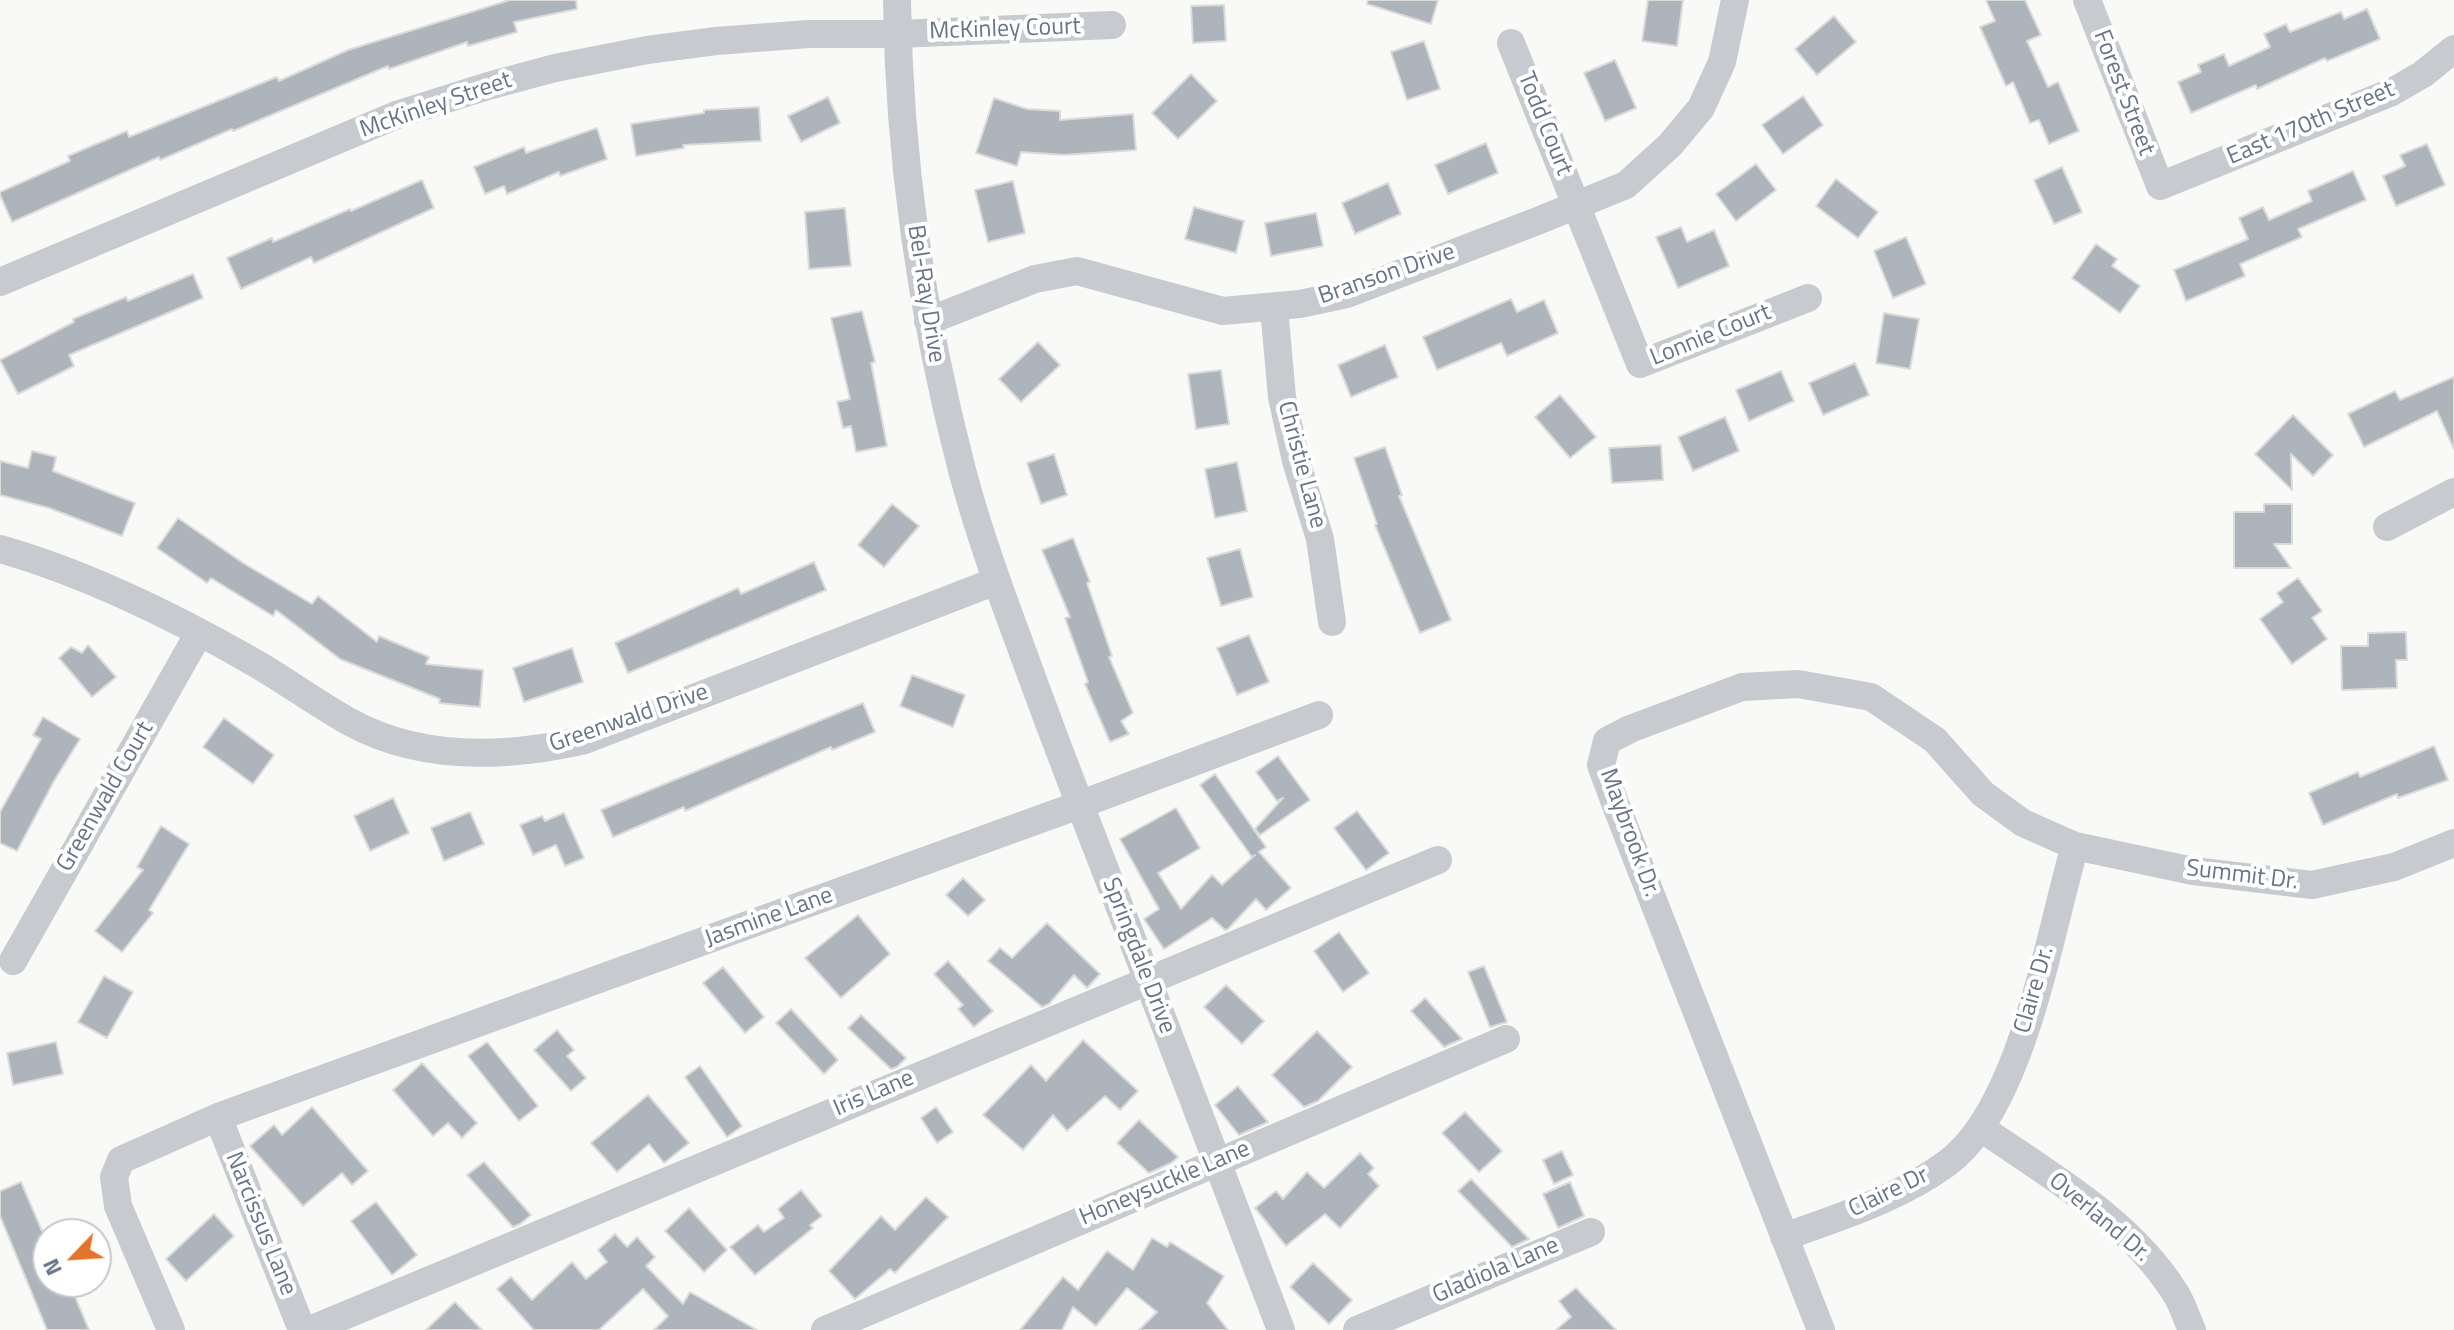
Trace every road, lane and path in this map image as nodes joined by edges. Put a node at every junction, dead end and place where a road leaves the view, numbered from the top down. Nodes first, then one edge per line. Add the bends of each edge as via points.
1 (897, 0) edge
2 (1735, 0) edge
3 (2087, 0) edge
4 (1112, 25) dead end
5 (898, 34) junction
6 (1511, 43) dead end
7 (2454, 49) edge
8 (2160, 186) joint
9 (1576, 204) junction
10 (0, 282) edge
11 (1808, 298) dead end
12 (1274, 308) junction
13 (928, 321) junction
14 (2454, 492) edge
15 (2387, 527) dead end
16 (0, 549) edge
17 (996, 581) junction
18 (1332, 622) dead end
19 (199, 633) junction
20 (1319, 715) dead end
21 (1079, 805) junction
22 (2454, 843) edge
23 (2075, 846) junction
24 (1438, 860) dead end
25 (13, 961) dead end
26 (1147, 979) junction
27 (1506, 1039) dead end
28 (218, 1117) junction
29 (1981, 1128) junction
30 (1217, 1162) junction
31 (1591, 1232) dead end
32 (1784, 1237) junction
33 (171, 1330) edge
34 (302, 1330) edge
35 (310, 1330) edge
36 (825, 1330) edge
37 (1281, 1330) edge
38 (1357, 1330) edge
39 (1821, 1330) edge
40 (2192, 1330) edge

1 - 5 street, Bel-Ray Drive
2 - 9 street, Branson Drive via 1722,62 1701,108 1626,185
3 - 8 street, Forest Street
4 - 5 street, McKinley Court
5 - 10 street, McKinley Street via 716,41 571,65 488,86 399,114
5 - 13 street, Bel-Ray Drive via 908,188
6 - 9 street, Todd Court
7 - 8 street, East 170th Street via 2392,92
9 - 11 street, Lonnie Court via 1640,364
9 - 12 street, Branson Drive via 1347,294
12 - 13 street, Branson Drive via 1223,311 1077,271 1035,279
12 - 18 street, Christie Lane via 1282,397 1320,539
13 - 17 street, Bel-Ray Drive via 963,474
14 - 15 street
16 - 19 street, Greenwald Drive via 103,587
17 - 19 street, Greenwald Drive via 585,740 491,754 451,752 365,729
17 - 21 street, Springdale Drive
19 - 25 street, Greenwald Court
20 - 21 street, Jasmine Lane
21 - 26 street, Springdale Drive
21 - 28 street, Jasmine Lane
22 - 23 street, Summit Dr. via 2394,867 2312,885 2193,871
23 - 29 street, Claire Dr. via 2032,1009 2010,1073
23 - 32 street, Maybrook Dr. via 2023,823 1983,794 1935,740 1871,697 1798,684 1742,687 1607,741 1601,765
24 - 26 street, Iris Lane
26 - 30 street, Springdale Drive
26 - 35 street, Iris Lane
27 - 30 street, Honeysuckle Lane
28 - 33 street, Jasmine Lane via 121,1160 114,1177 118,1206
28 - 34 street, Narcissus Lane
29 - 32 street, Claire Dr via 1948,1163 1909,1187
29 - 40 street, Overland Dr. via 2140,1247 2175,1292
30 - 36 street, Honeysuckle Lane
30 - 37 street, Springdale Drive
31 - 38 street, Gladiola Lane
32 - 39 street, Maybrook Dr.

